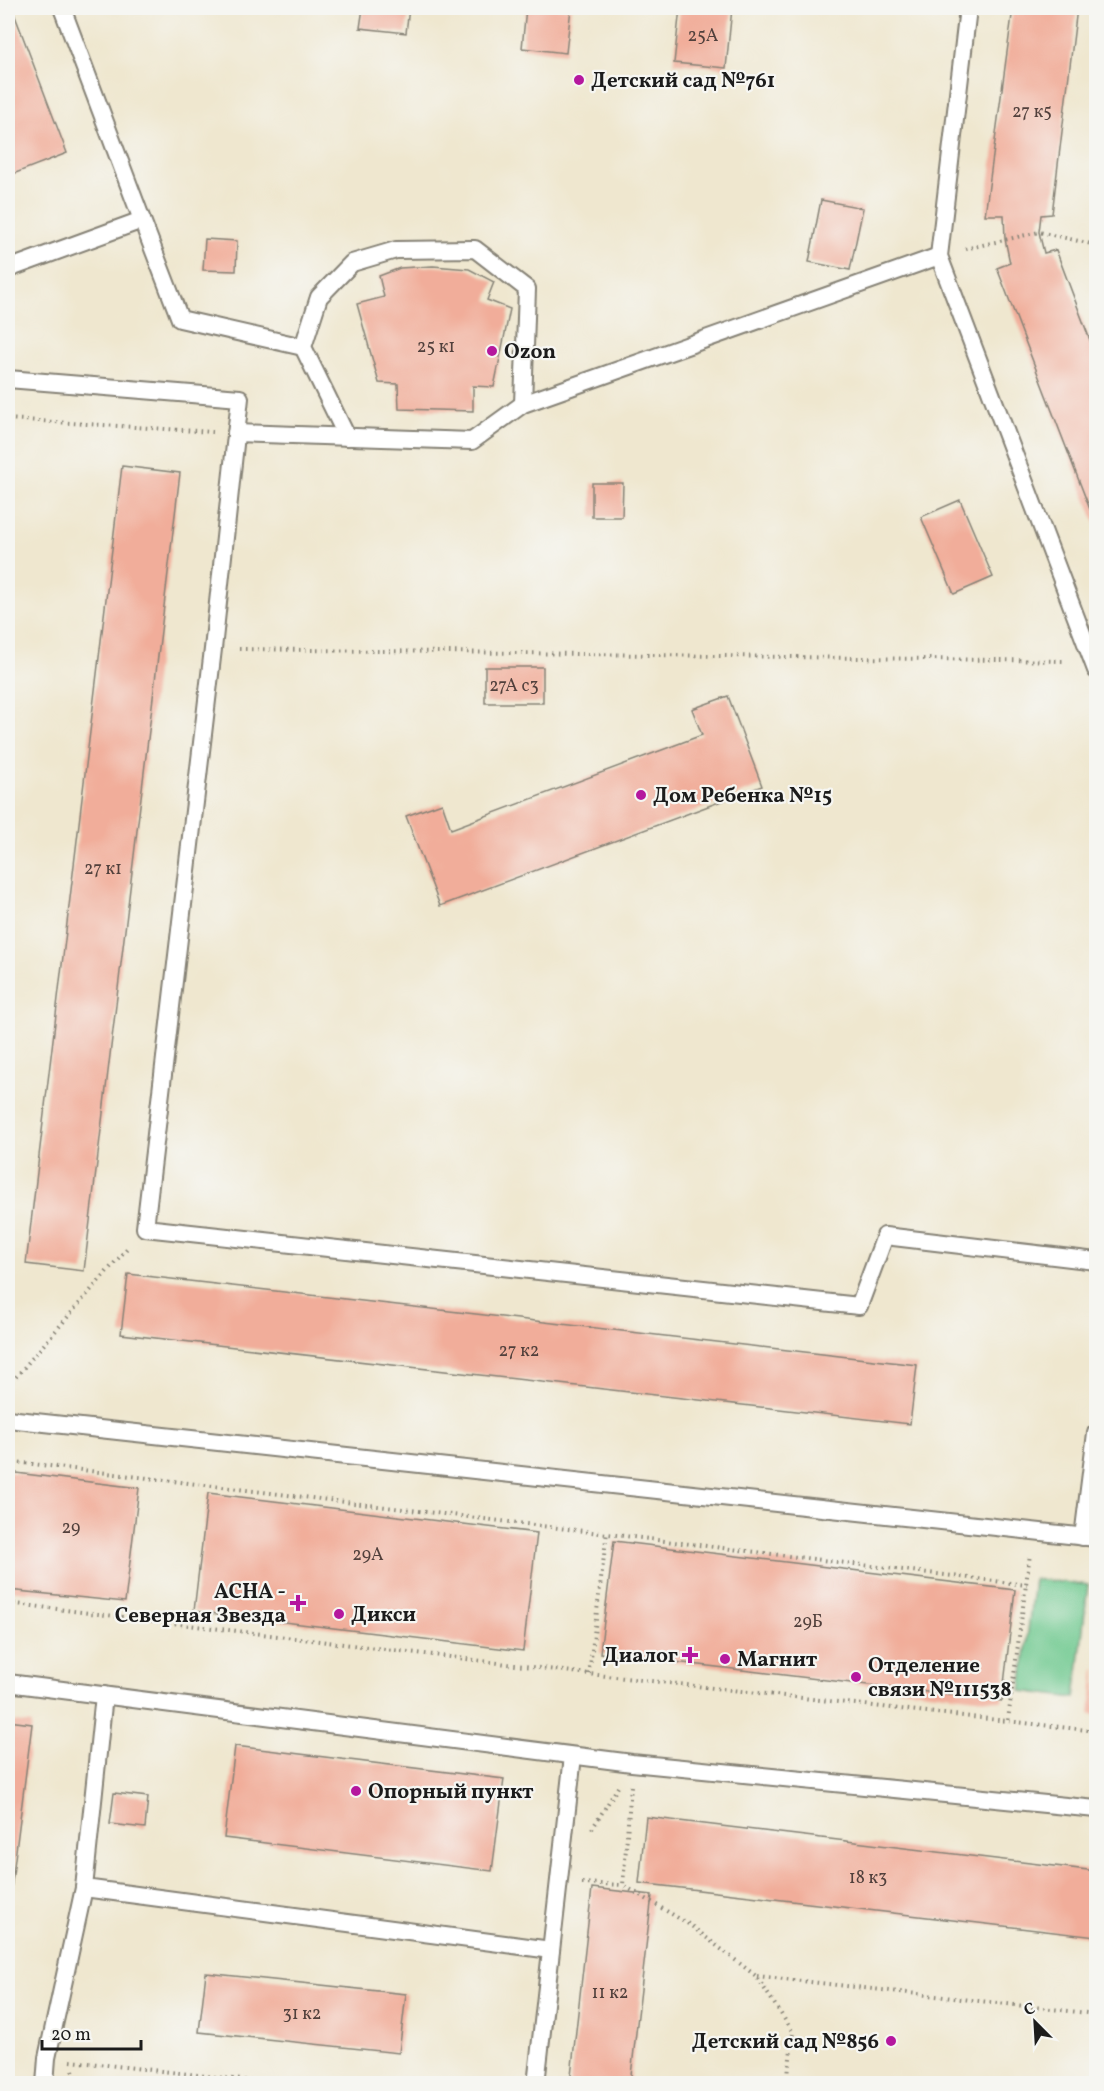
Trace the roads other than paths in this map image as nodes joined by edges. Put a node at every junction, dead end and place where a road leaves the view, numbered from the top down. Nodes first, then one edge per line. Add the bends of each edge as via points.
1 (62, 8) edge
2 (968, 8) edge
3 (142, 220) junction
4 (939, 256) junction
5 (8, 269) edge
6 (303, 347) junction
7 (8, 379) edge
8 (523, 404) junction
9 (236, 433) junction
10 (347, 437) junction
11 (1095, 665) edge
12 (1096, 1261) edge
13 (8, 1419) edge
14 (1096, 1433) edge
15 (1090, 1537) edge
16 (8, 1683) edge
17 (104, 1695) junction
18 (573, 1756) junction
19 (1096, 1809) edge
20 (84, 1888) junction
21 (551, 1950) junction
22 (45, 2084) edge
23 (536, 2084) edge

1 - 3 lane
2 - 4 lane
3 - 5 lane
3 - 6 lane via 180,319
4 - 8 lane
4 - 11 lane
6 - 8 lane via 319,297 352,263 396,250 475,249 526,289
6 - 10 lane
7 - 9 lane via 240,398
8 - 10 lane via 472,441
9 - 10 lane
9 - 12 lane via 145,1228 859,1306 885,1236
13 - 15 lane
14 - 15 lane
16 - 17 lane
17 - 18 lane
17 - 20 lane
18 - 19 lane
18 - 21 lane
20 - 21 lane
20 - 22 lane via 47,2058
21 - 23 lane

